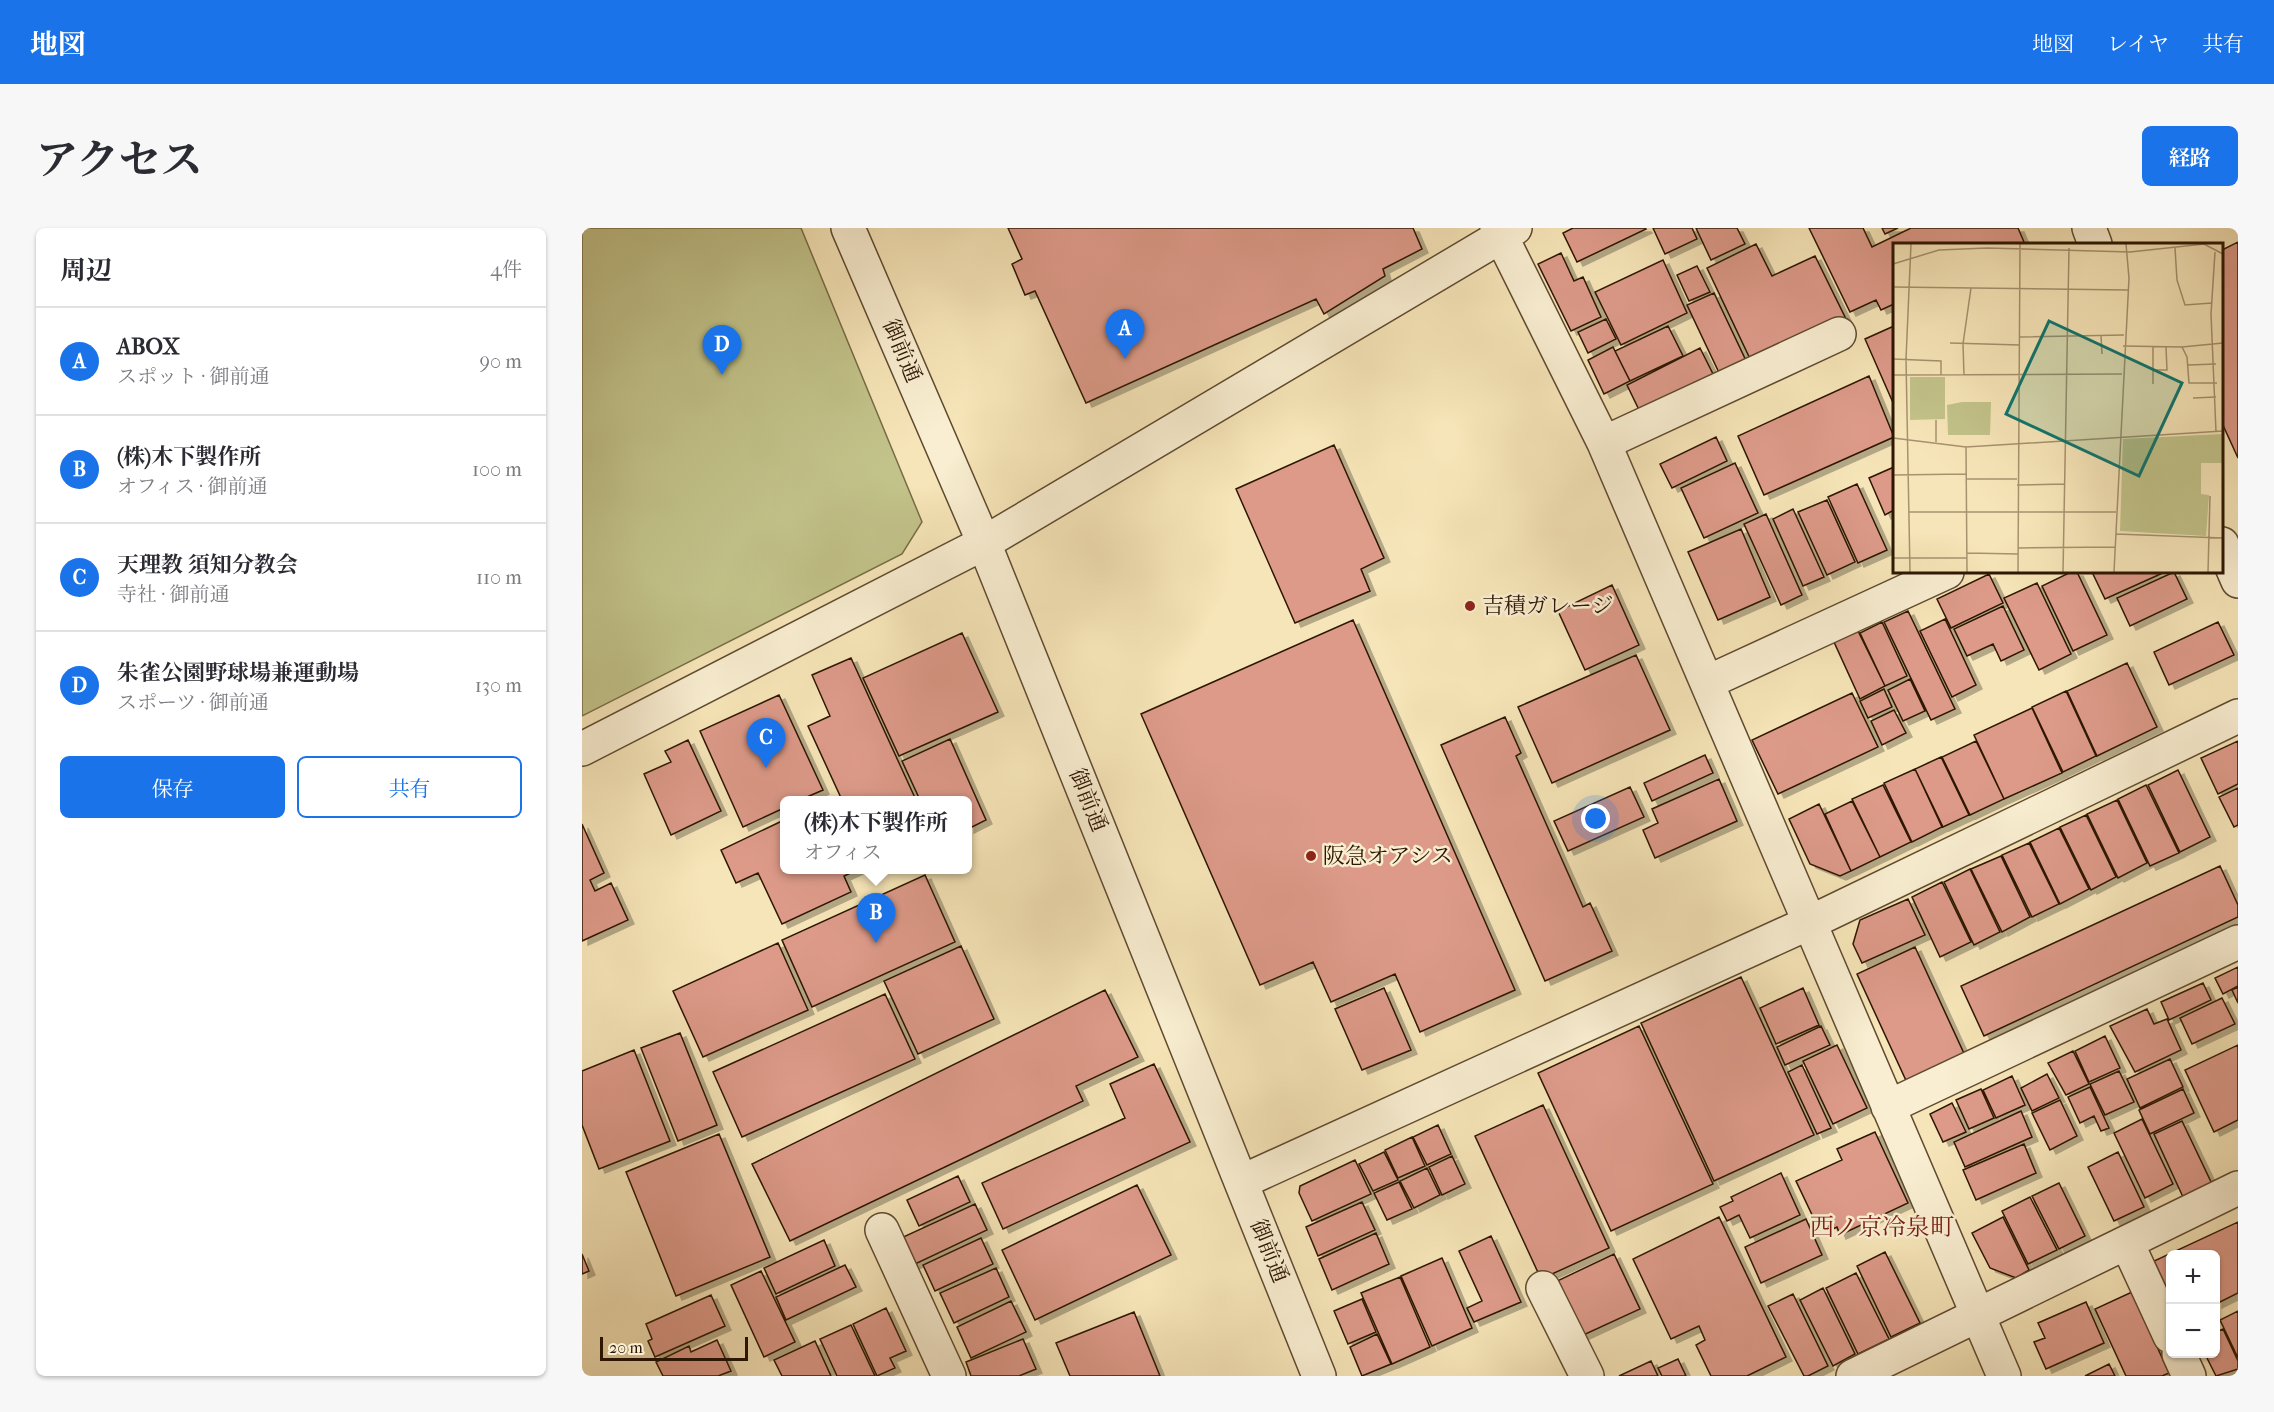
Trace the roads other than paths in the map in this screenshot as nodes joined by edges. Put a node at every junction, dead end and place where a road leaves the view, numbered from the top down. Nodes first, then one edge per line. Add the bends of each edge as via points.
1 (848, 228) edge
2 (2089, 228) edge
3 (1504, 231) edge
4 (2095, 243) edge
5 (1839, 334) dead end
6 (1604, 443) junction
7 (984, 543) junction
8 (2223, 546) edge
9 (1945, 573) edge
10 (2238, 581) edge
11 (1708, 682) junction
12 (2238, 716) edge
13 (582, 749) edge
14 (1811, 922) junction
15 (2238, 942) edge
16 (1888, 1107) junction
17 (1241, 1182) junction
18 (2238, 1188) edge
19 (882, 1230) dead end
20 (2127, 1243) junction
21 (1543, 1288) dead end
22 (1977, 1317) junction
23 (2166, 1327) edge
24 (2181, 1358) edge
25 (944, 1374) edge
26 (1319, 1376) edge
27 (1587, 1376) edge
28 (1853, 1376) edge
29 (2004, 1376) edge
30 (2190, 1376) edge

1 - 7 street, 御前通
2 - 4 street
3 - 6 street
3 - 7 street
5 - 6 street
6 - 11 street
7 - 13 street
7 - 17 street, 御前通
8 - 10 street
9 - 11 street
11 - 14 street
12 - 14 street
14 - 16 street
14 - 17 street
15 - 16 street
16 - 22 street
17 - 26 street, 御前通
18 - 20 street
19 - 25 street
20 - 22 street
20 - 23 street
21 - 27 street
22 - 28 street
22 - 29 street
24 - 30 street

